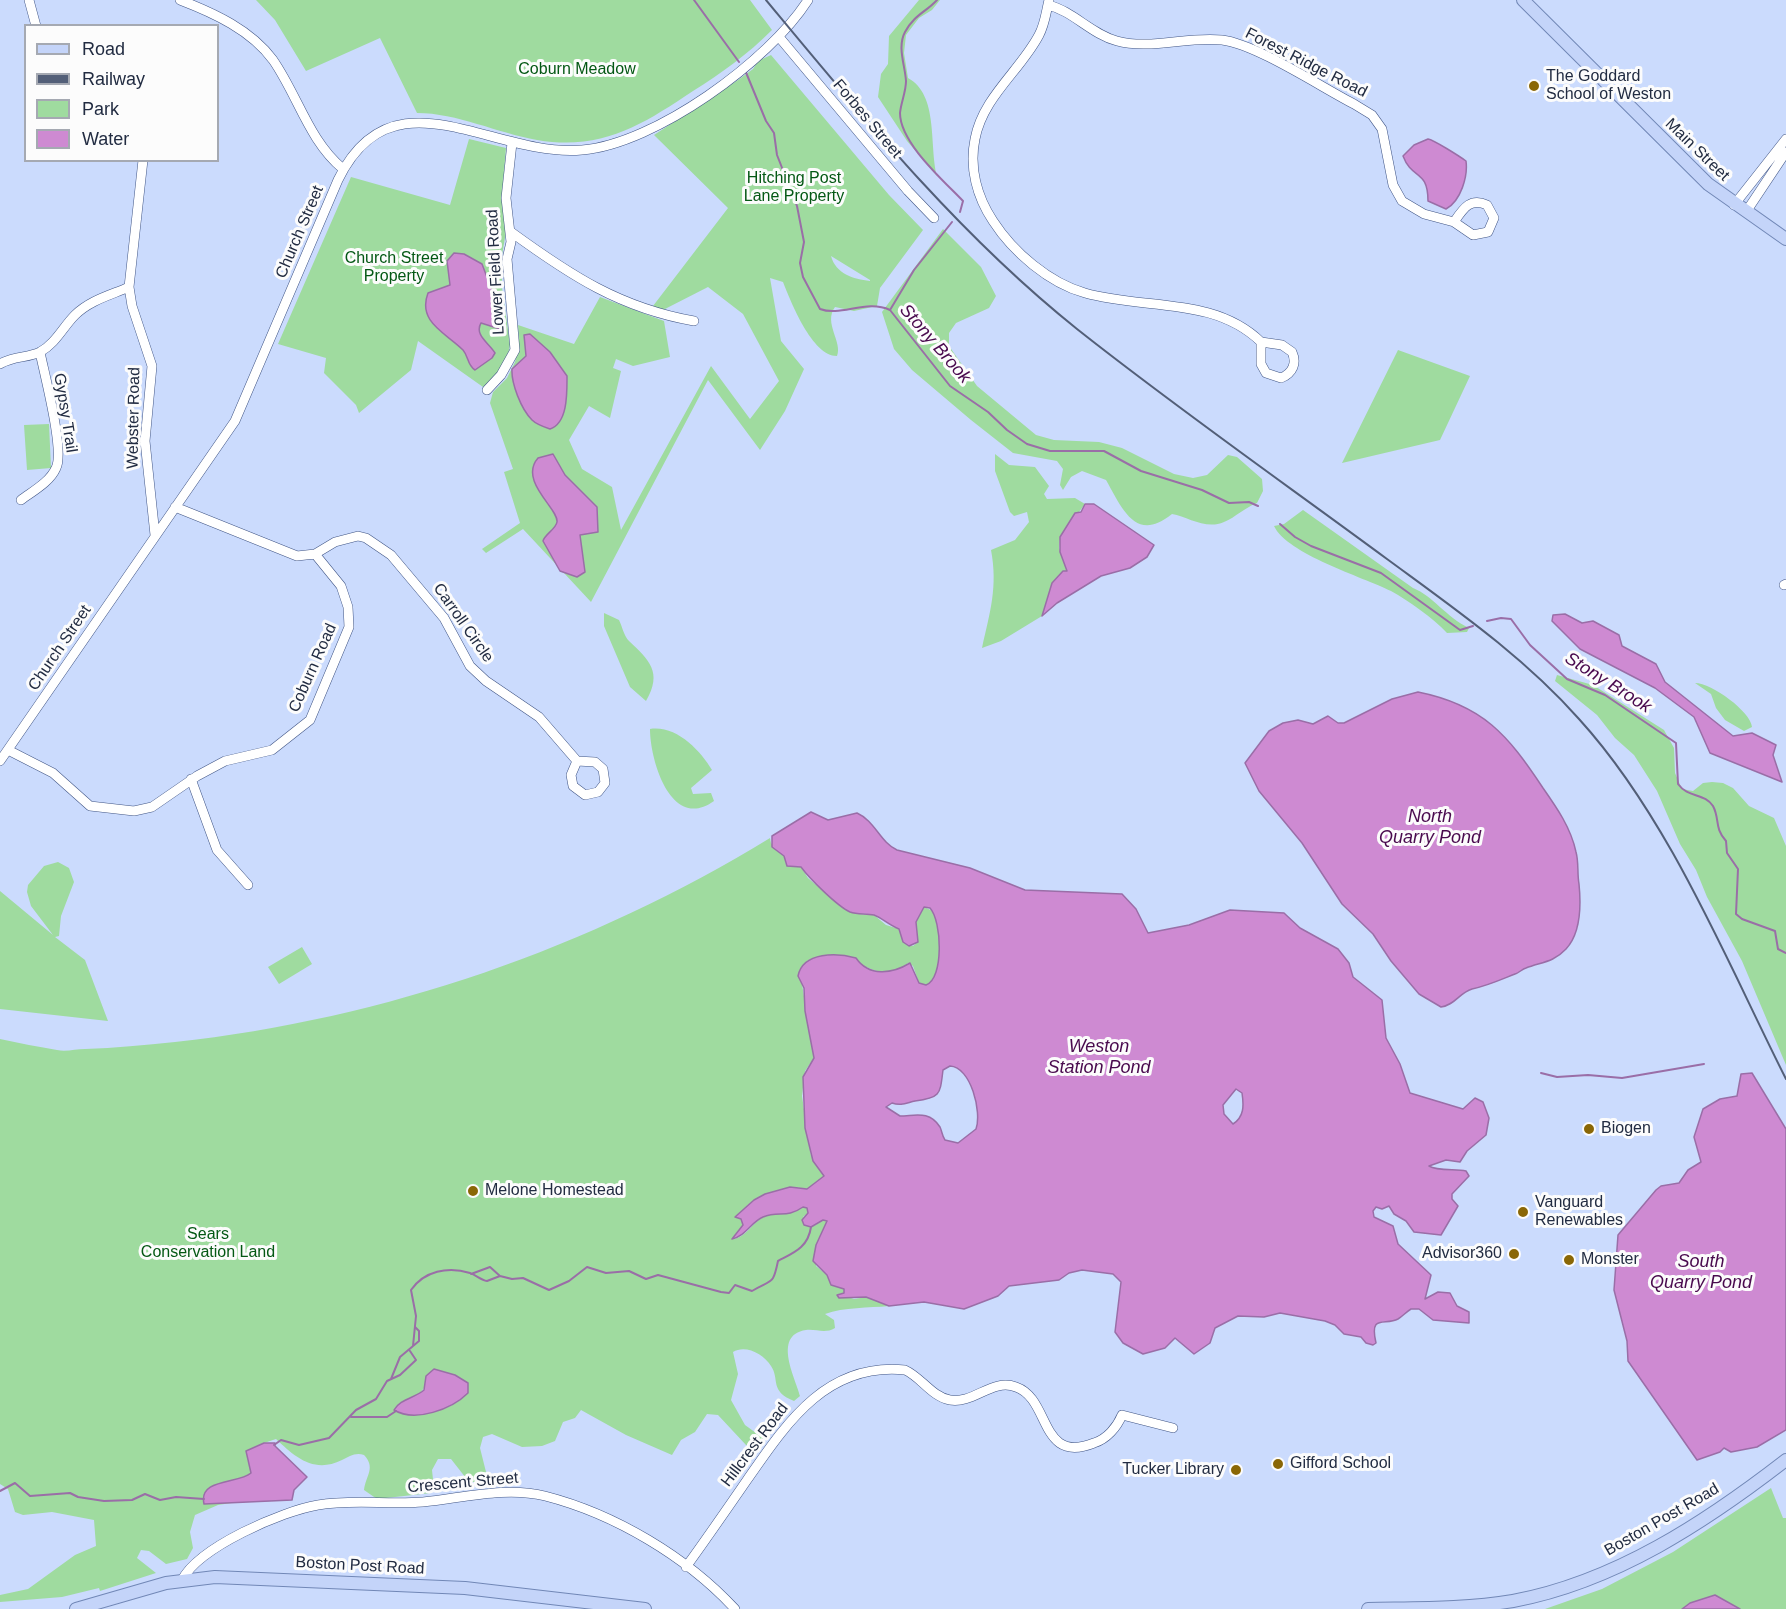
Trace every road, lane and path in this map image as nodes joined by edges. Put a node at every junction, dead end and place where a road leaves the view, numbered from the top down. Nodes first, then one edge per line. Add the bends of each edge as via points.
1 (29, 0) edge
2 (180, 0) edge
3 (807, 0) edge
4 (1523, 0) edge
5 (1047, 2) edge
6 (35, 24) edge
7 (779, 37) junction
8 (1786, 139) edge
9 (512, 143) junction
10 (1786, 152) edge
11 (143, 162) edge
12 (343, 169) junction
13 (1734, 205) junction
14 (1746, 213) junction
15 (934, 218) dead end
16 (1454, 222) dead end
17 (511, 232) junction
18 (1786, 238) edge
19 (129, 287) junction
20 (694, 321) dead end
21 (1261, 342) junction
22 (40, 352) junction
23 (0, 364) edge
24 (487, 390) dead end
25 (21, 500) dead end
26 (175, 507) junction
27 (155, 536) junction
28 (315, 554) junction
29 (8, 750) junction
30 (0, 760) edge
31 (577, 761) dead end
32 (191, 779) junction
33 (248, 885) dead end
34 (1173, 1428) dead end
35 (1786, 1460) edge
36 (686, 1567) junction
37 (182, 1580) junction
38 (1450, 1608) edge
39 (76, 1609) edge
40 (640, 1609) edge
41 (645, 1609) edge
42 (735, 1609) edge
43 (1368, 1609) edge

1 - 6 street
2 - 12 street via 229,22 272,59 321,146
3 - 7 street, Church Street
4 - 13 main road, Main Street via 1680,157
5 - 16 street, Forest Ridge Road via 1103,36 1122,42 1209,39 1240,44 1354,104 1372,115 1382,129 1398,197 1419,212
5 - 21 street via 1038,36 989,104 976,133 974,177 991,219 1023,256 1070,288 1106,298 1217,314 1241,325
7 - 9 street, Church Street via 687,108 624,141 565,151
7 - 15 street, Forbes Street
8 - 13 street
9 - 12 street, Church Street via 428,122 407,122 377,133
9 - 17 street, Lower Field Road via 506,198
10 - 14 street
11 - 19 street, Webster Road
12 - 26 street, Church Street via 244,402 215,453
13 - 14 main road, Main Street
14 - 18 main road, Main Street
17 - 20 street via 588,285 656,315
17 - 24 street, Lower Field Road via 507,259 515,350
19 - 22 street via 91,302
19 - 27 street, Webster Road via 152,366 146,441
21 - 21 street via 1292,351 1295,363 1290,373 1281,378 1266,373 1261,364
22 - 23 street, Gypsy Trail via 9,358
22 - 25 street, Gypsy Trail via 55,423 58,459 56,468 42,485
26 - 27 street, Church Street
26 - 28 street via 297,556
27 - 29 street, Church Street
28 - 31 street, Carroll Circle via 335,542 358,536 384,549 444,618 470,666 539,717
28 - 32 street, Coburn Road via 341,586 349,627 310,720 272,750 225,760
29 - 30 street, Church Street
29 - 32 street, Coburn Road via 52,773 90,806 115,811 153,807
32 - 33 street via 217,850
34 - 36 street, Hillcrest Road via 1122,1415 1101,1441 1076,1448 1046,1430 1034,1399 1014,1386 998,1385 962,1400 952,1400 935,1393 905,1370 864,1374 830,1386 794,1416
35 - 38 main road, Boston Post Road via 1691,1526 1607,1571 1522,1599
36 - 37 street, Crescent Street via 594,1513 544,1496 517,1492 422,1502 318,1505 223,1542 194,1562
36 - 42 street, Crescent Street
37 - 39 main road, Boston Post Road
37 - 40 main road, Boston Post Road via 237,1577 449,1587
38 - 43 main road, Boston Post Road
40 - 41 main road, Boston Post Road

